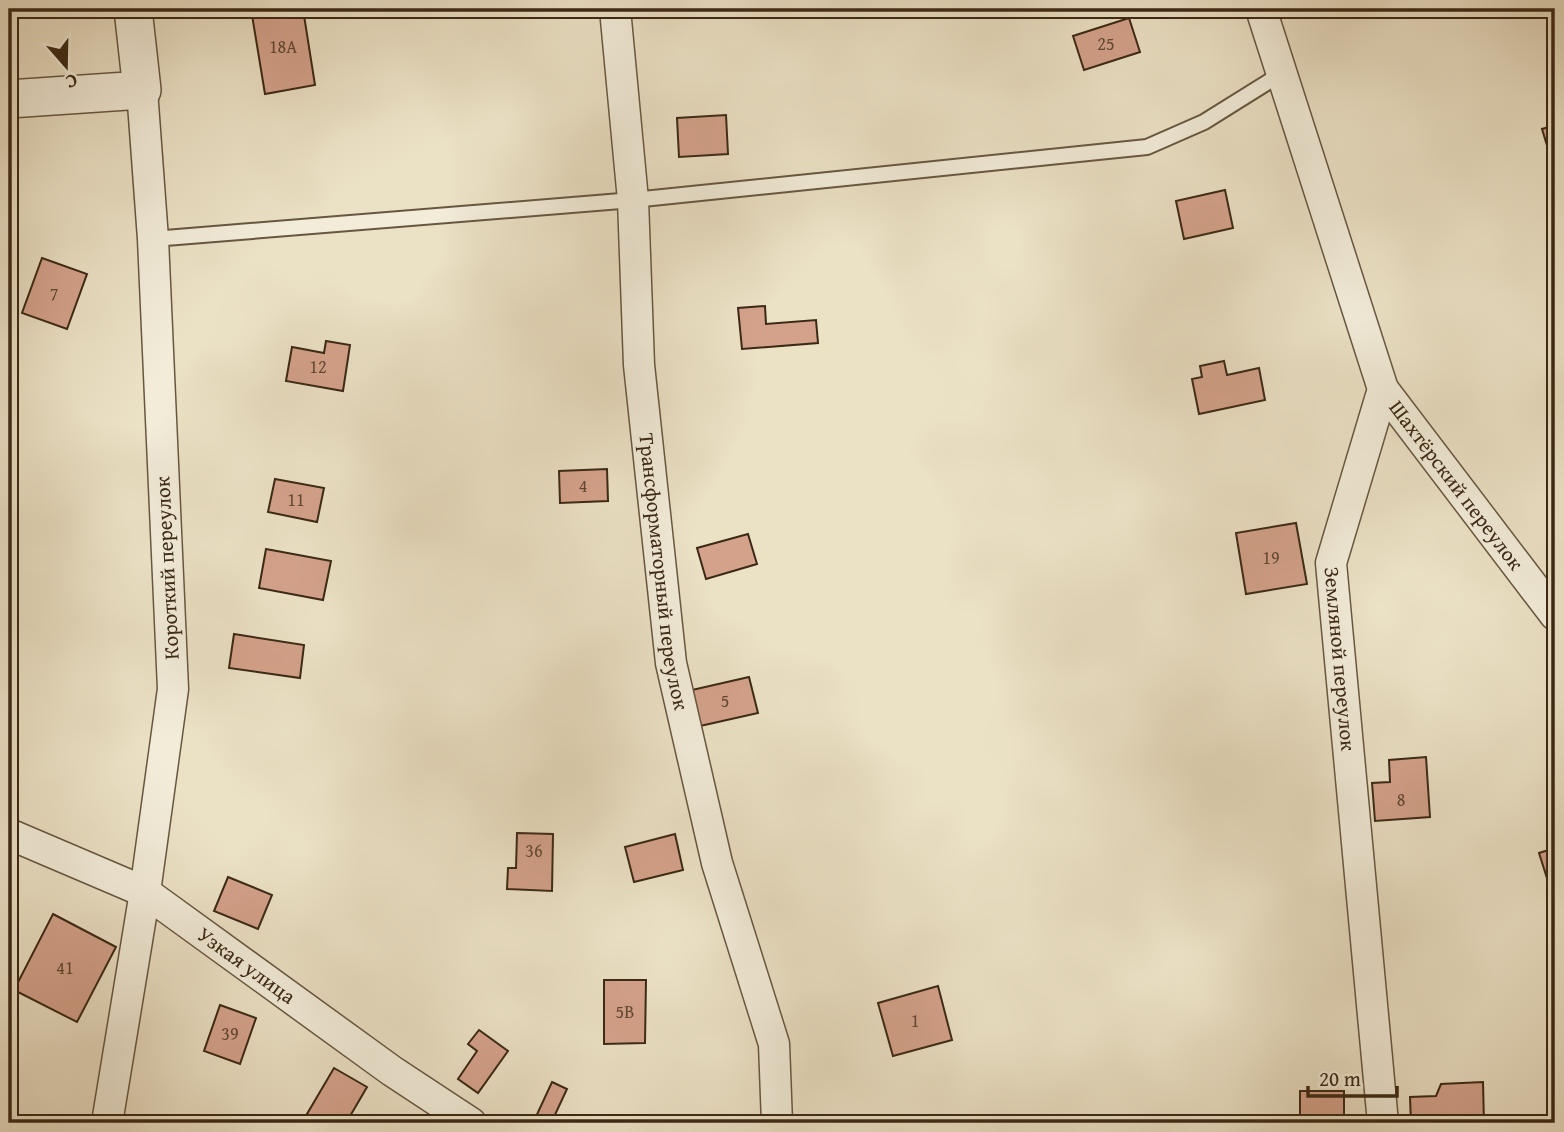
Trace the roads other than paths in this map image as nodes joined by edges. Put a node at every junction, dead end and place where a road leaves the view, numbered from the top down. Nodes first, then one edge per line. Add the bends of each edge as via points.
1 (133, 9) edge
2 (615, 9) edge
3 (1261, 9) edge
4 (1281, 74) junction
5 (142, 90) junction
6 (9, 99) edge
7 (633, 200) junction
8 (153, 239) junction
9 (1383, 389) junction
10 (1555, 615) edge
11 (9, 834) edge
12 (145, 892) junction
13 (107, 1123) edge
14 (471, 1123) edge
15 (777, 1123) edge
16 (1383, 1123) edge

1 - 5 street, Короткий переулок
2 - 7 street, Трансформаторный переулок
3 - 4 street
4 - 7 lane via 1204,122 1147,147
4 - 9 street
5 - 6 street
5 - 8 street, Короткий переулок
7 - 8 lane
7 - 15 street, Трансформаторный переулок via 639,365 671,663 717,863 774,1044
8 - 12 street, Короткий переулок via 173,690
9 - 10 street, Шахтёрский переулок
9 - 16 street, Земляной переулок via 1331,563
11 - 12 street, Узкая улица
12 - 13 street, Короткий переулок
12 - 14 street, Узкая улица

